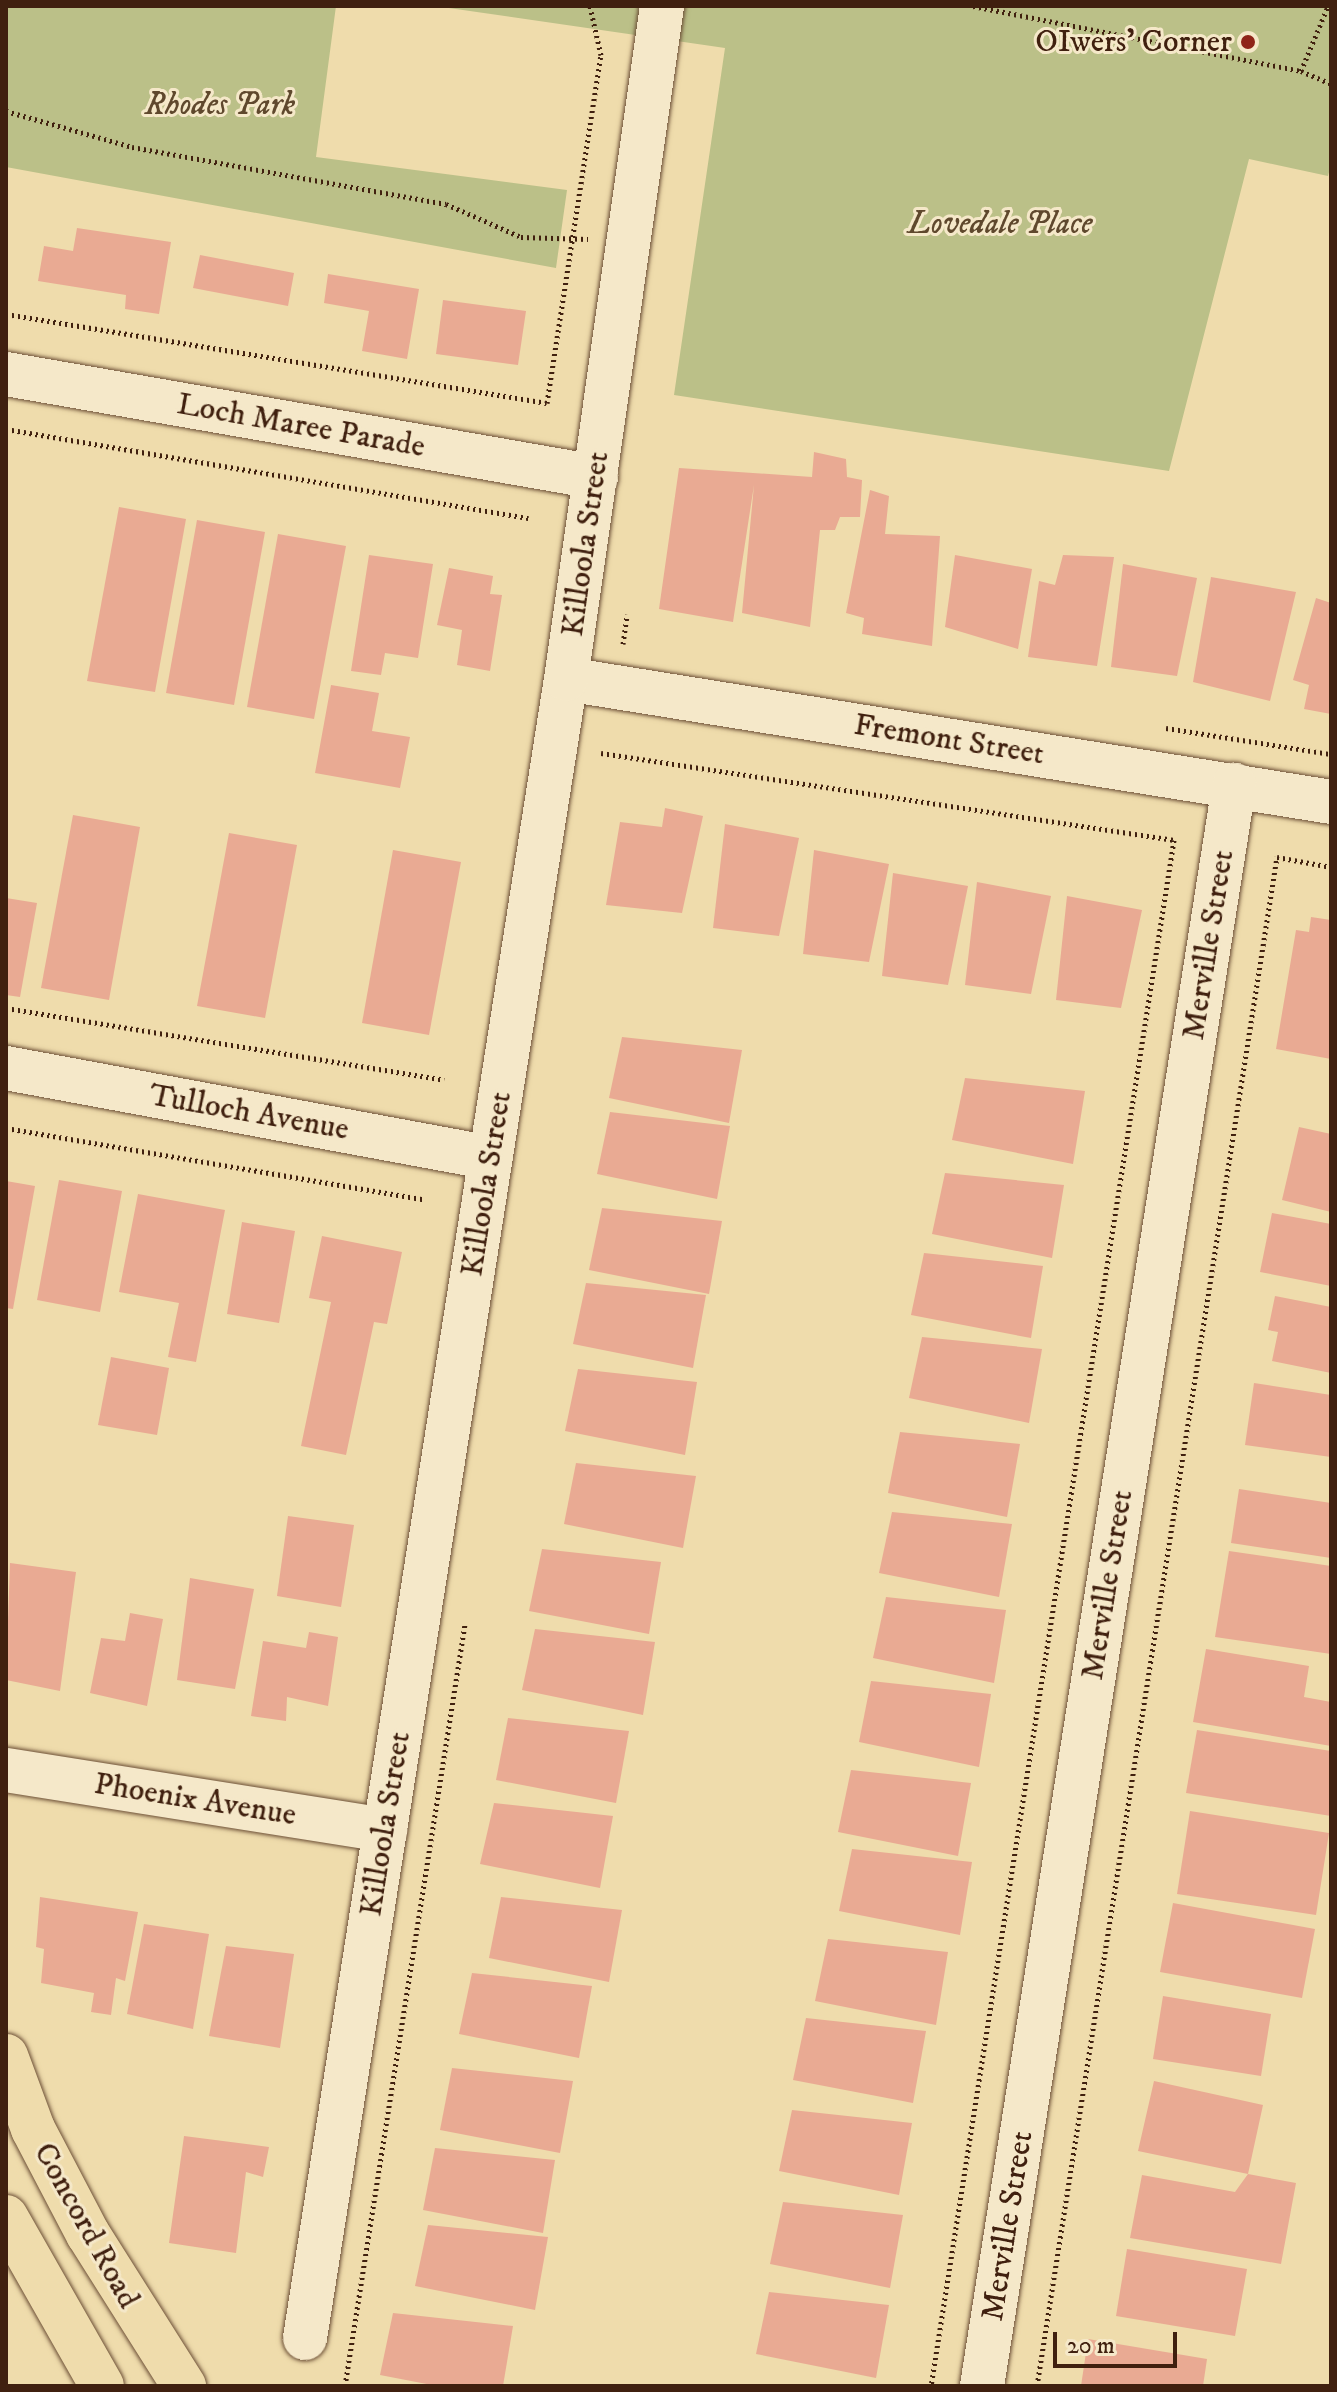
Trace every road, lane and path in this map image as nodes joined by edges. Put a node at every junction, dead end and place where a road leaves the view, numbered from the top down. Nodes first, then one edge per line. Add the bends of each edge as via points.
1 (590, 6) edge
2 (973, 6) edge
3 (1328, 6) edge
4 (661, 18) edge
5 (1301, 71) junction
6 (1331, 84) edge
7 (6, 111) edge
8 (575, 239) junction
9 (630, 240) junction
10 (6, 314) edge
11 (6, 374) edge
12 (6, 429) edge
13 (596, 477) junction
14 (528, 518) dead end
15 (566, 679) junction
16 (602, 748) dead end
17 (1234, 785) junction
18 (1331, 802) edge
19 (1331, 867) edge
20 (6, 1008) edge
21 (6, 1068) edge
22 (444, 1080) dead end
23 (6, 1128) edge
24 (491, 1158) junction
25 (423, 1199) dead end
26 (6, 1770) edge
27 (385, 1830) junction
28 (6, 2056) edge
29 (6, 2217) edge
30 (305, 2338) dead end
31 (89, 2377) edge
32 (184, 2386) edge
33 (931, 2386) edge
34 (982, 2386) edge
35 (1037, 2386) edge

1 - 8 path via 601,55
2 - 5 path
3 - 5 path
4 - 9 street, Killoola Street
5 - 6 path
7 - 8 path via 132,147 446,204 521,237
8 - 9 path
8 - 10 path via 547,403
9 - 13 street, Killoola Street
11 - 13 street, Loch Maree Parade
12 - 14 path
13 - 15 street, Killoola Street
15 - 17 street, Fremont Street
15 - 24 street, Killoola Street
16 - 33 path via 1174,840
17 - 18 street, Fremont Street
17 - 34 street, Merville Street
19 - 35 path via 1277,857
20 - 22 path
21 - 24 street, Tulloch Avenue
23 - 25 path
24 - 27 street, Killoola Street
26 - 27 street, Phoenix Avenue
27 - 30 street, Killoola Street
28 - 32 main road, Concord Road via 33,2129 81,2221
29 - 31 main road, Concord Road

